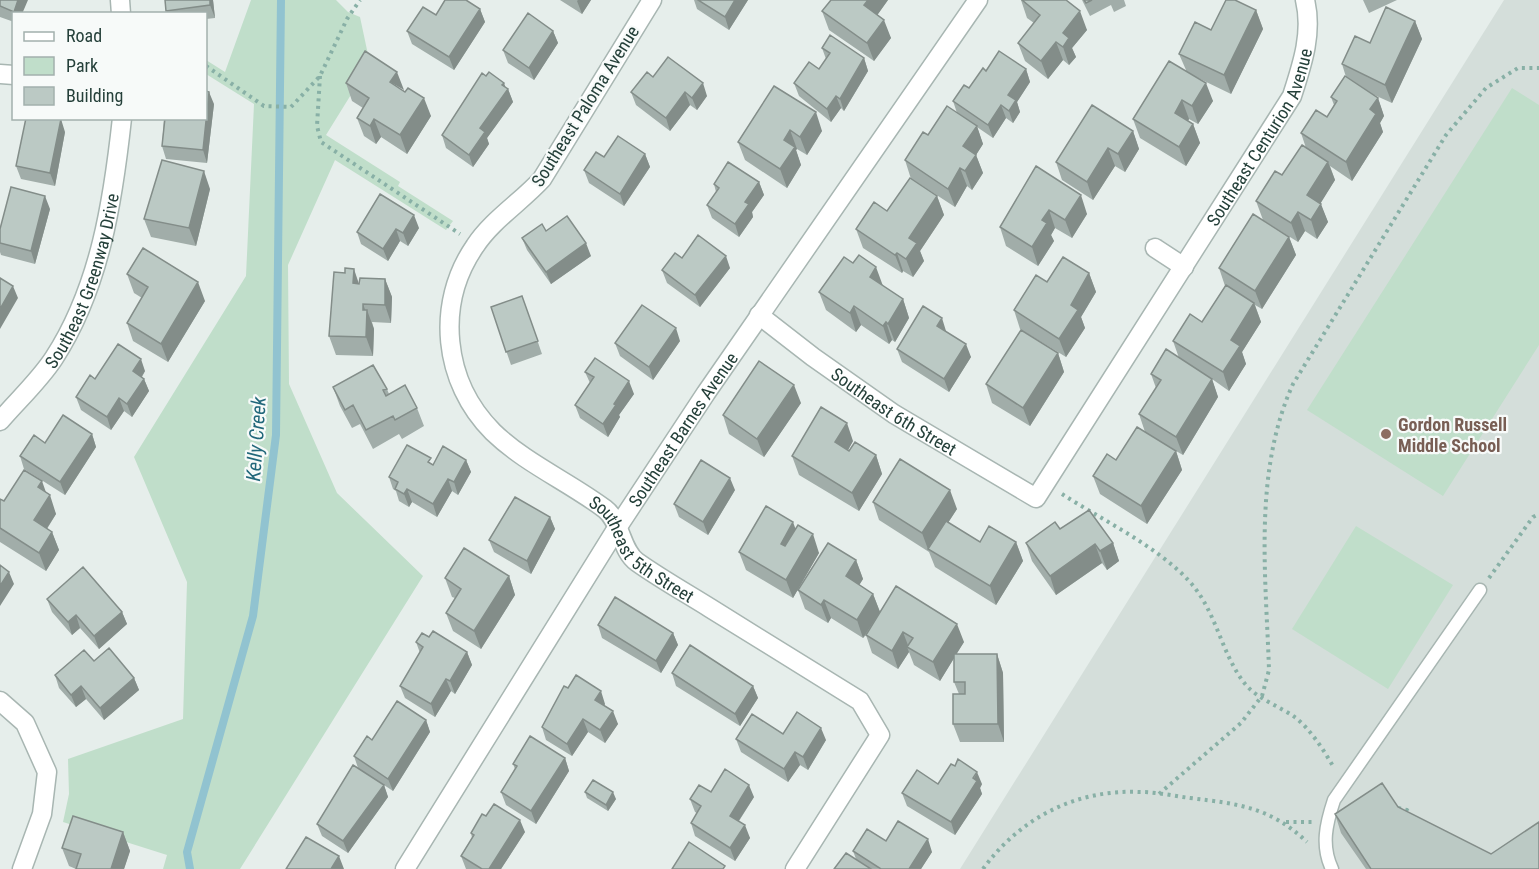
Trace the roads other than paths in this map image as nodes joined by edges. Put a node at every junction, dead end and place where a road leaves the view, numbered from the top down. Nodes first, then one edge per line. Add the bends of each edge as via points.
1 (652, 0) edge
2 (978, 0) edge
3 (1305, 0) edge
4 (122, 120) edge
5 (1155, 248) dead end
6 (1184, 267) junction
7 (759, 315) junction
8 (448, 329) joint
9 (0, 421) edge
10 (1041, 491) joint
11 (617, 528) junction
12 (1480, 591) road end
13 (0, 701) edge
14 (1329, 863) edge
15 (22, 869) edge
16 (405, 869) edge
17 (795, 869) edge

1 - 8 street, Southeast Paloma Avenue via 542,179 476,244 454,288
2 - 7 street, Southeast Barnes Avenue
3 - 6 street, Southeast Centurion Avenue via 1308,32 1292,96
4 - 9 street, Southeast Greenway Drive via 116,177 102,243 82,306 53,359
5 - 6 street
6 - 10 street, Southeast Centurion Avenue
7 - 10 street, Southeast 6th Street via 894,414
7 - 11 street, Southeast Barnes Avenue
8 - 11 street, Southeast 5th Street via 460,386 475,411 494,433 608,511
11 - 16 street, Southeast Barnes Avenue
11 - 17 street, Southeast 5th Street via 634,561 860,701 880,735
12 - 14 lane via 1334,800 1324,834
13 - 15 street via 25,723 47,772 42,814

